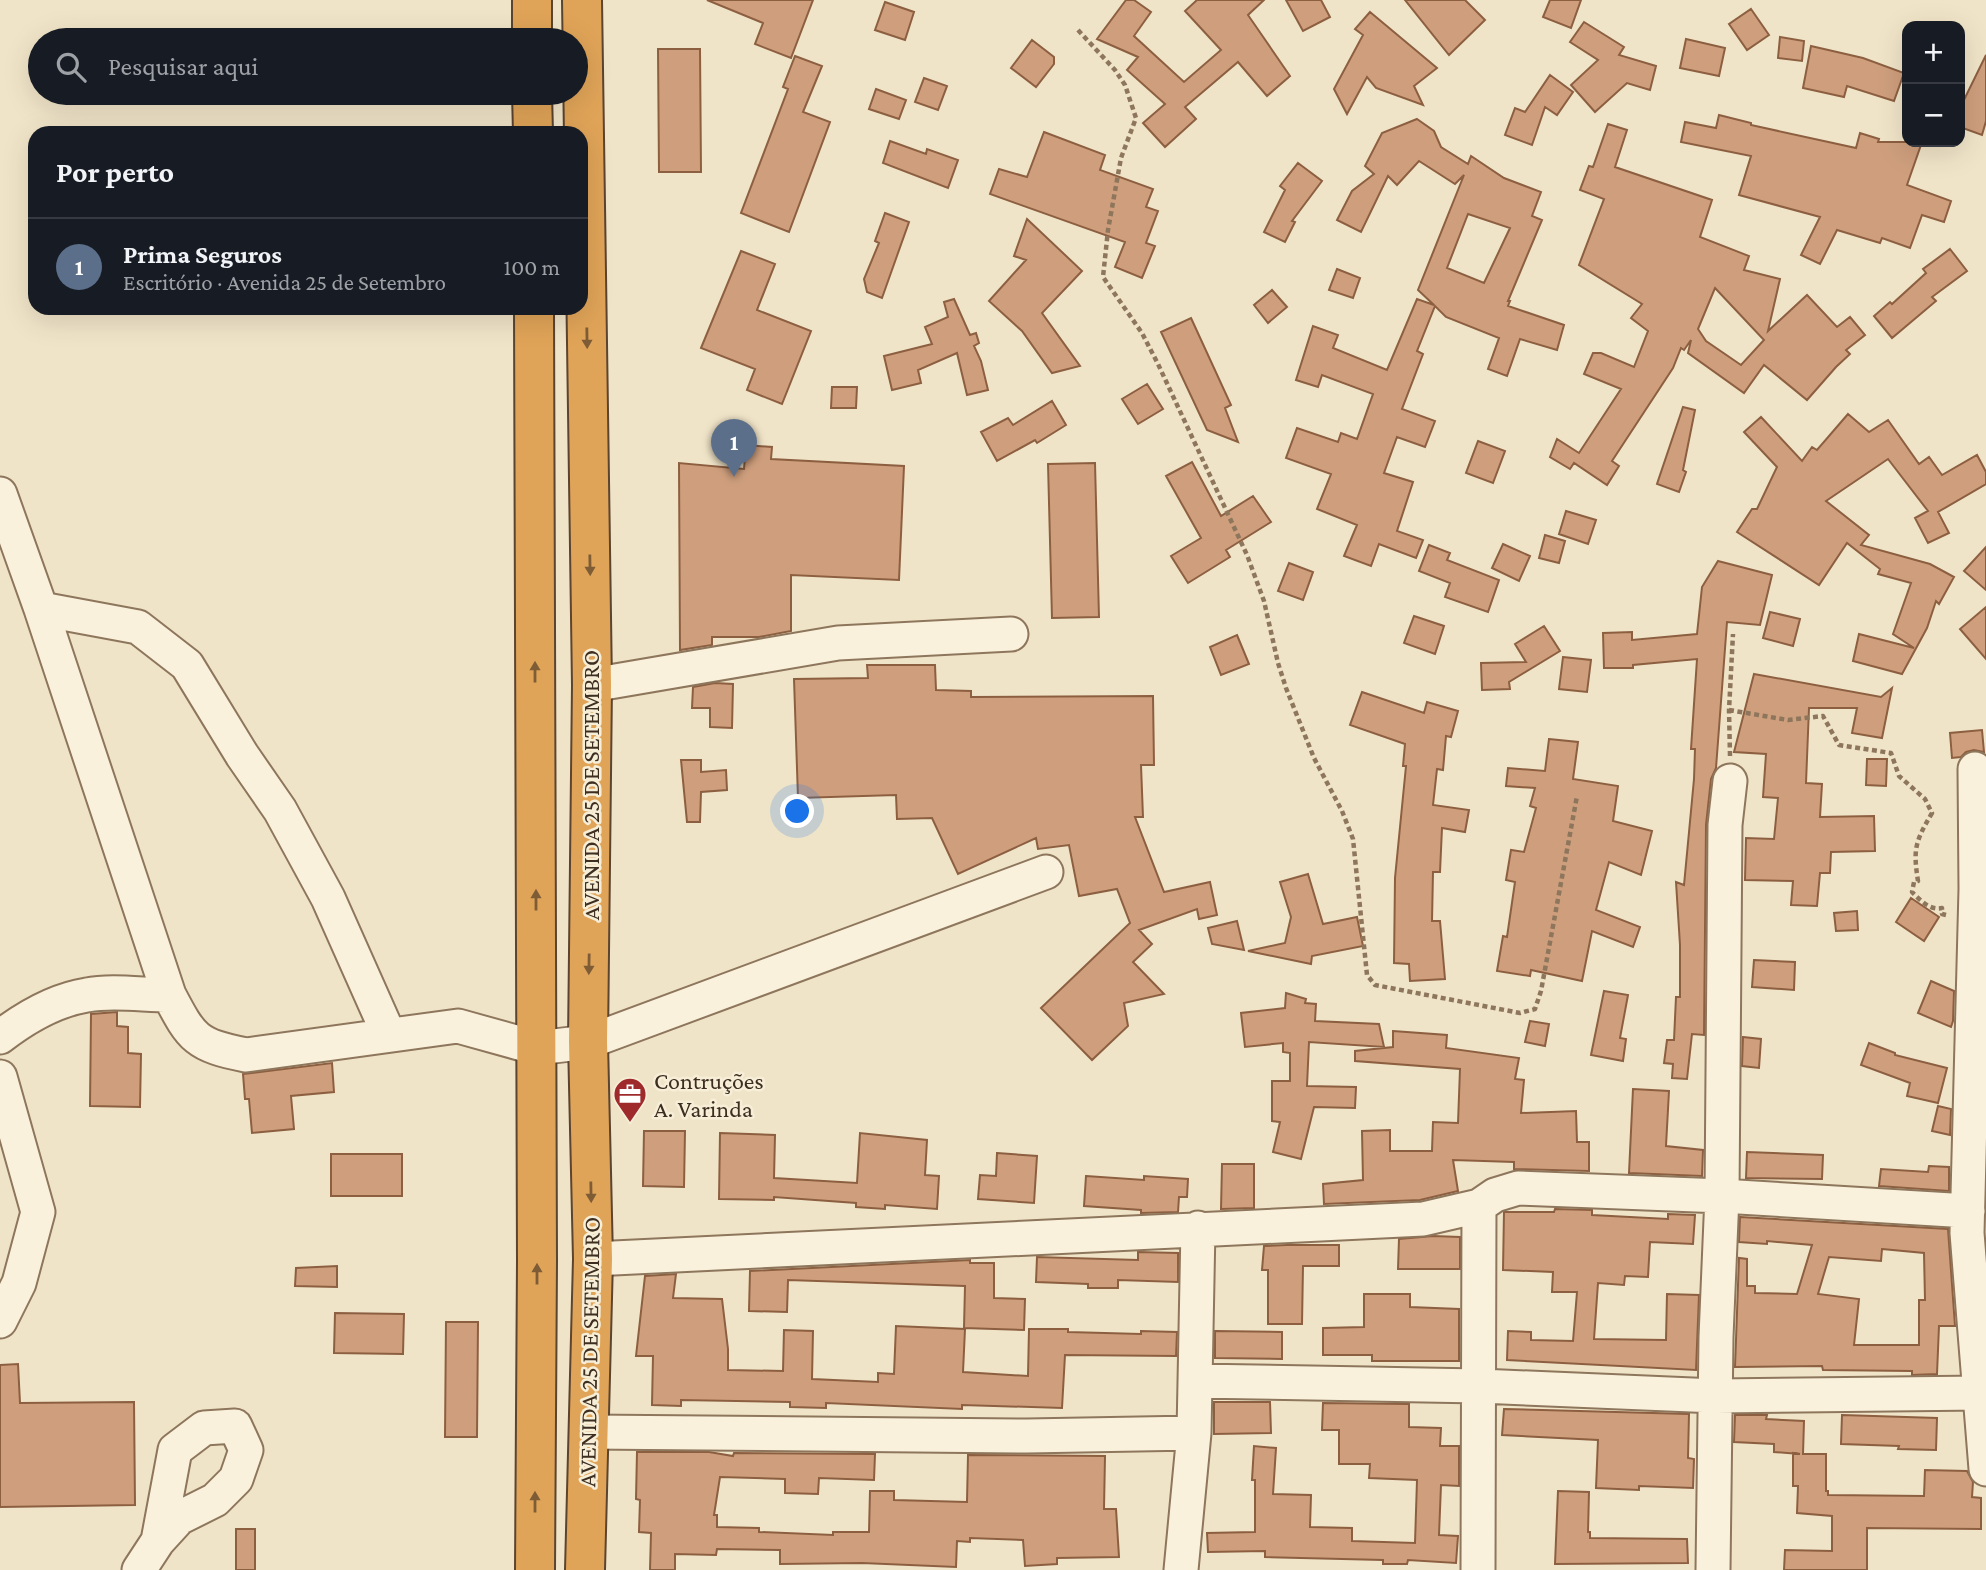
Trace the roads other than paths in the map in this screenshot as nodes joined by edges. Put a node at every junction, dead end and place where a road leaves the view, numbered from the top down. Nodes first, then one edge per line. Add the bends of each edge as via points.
1 (532, 0) edge
2 (582, 0) edge
3 (532, 28) edge
4 (582, 28) edge
5 (533, 105) edge
6 (584, 105) edge
7 (533, 126) edge
8 (584, 126) edge
9 (534, 315) edge
10 (587, 315) edge
11 (0, 494) edge
12 (41, 609) junction
13 (1012, 634) dead end
14 (592, 685) junction
15 (1975, 768) dead end
16 (1731, 781) road end
17 (1046, 872) dead end
18 (169, 995) junction
19 (390, 1035) junction
20 (0, 1037) edge
21 (588, 1042) junction
22 (537, 1048) junction
23 (0, 1077) edge
24 (1722, 1196) junction
25 (1479, 1206) junction
26 (1968, 1211) junction
27 (1198, 1228) junction
28 (593, 1259) junction
29 (0, 1321) edge
30 (1195, 1381) junction
31 (1480, 1387) junction
32 (1982, 1393) junction
33 (1716, 1396) junction
34 (589, 1432) junction
35 (1194, 1433) junction
36 (1986, 1469) edge
37 (158, 1541) dead end
38 (139, 1570) edge
39 (535, 1570) edge
40 (584, 1570) edge
41 (1181, 1570) edge
42 (1478, 1570) edge
43 (1713, 1570) edge

1 - 3 highway
2 -> 4 highway, AVENIDA 25 DE SETEMBRO
5 - 7 highway
6 -> 8 highway, AVENIDA 25 DE SETEMBRO
22 -> 9 highway
10 -> 14 highway, AVENIDA 25 DE SETEMBRO
11 - 12 street
12 - 18 street
12 - 19 street via 138,627 187,665 292,832 328,898
13 - 14 street via 838,643
14 -> 21 highway, AVENIDA 25 DE SETEMBRO
15 - 26 street
16 - 24 street via 1725,825
17 - 21 street
18 - 19 street via 198,1041 234,1053
18 - 20 street via 90,994 65,1000
19 - 22 street via 458,1026
21 - 22 street
21 -> 28 highway, AVENIDA 25 DE SETEMBRO
39 -> 22 highway
23 - 29 street via 38,1212 19,1283
24 - 25 street via 1518,1188
24 - 26 street
24 - 33 street
25 - 27 street via 1423,1219
25 - 31 street
26 - 32 street
27 - 28 street
27 - 30 street
28 - 34 highway, AVENIDA 25 DE SETEMBRO
30 - 31 street
30 - 35 street
31 - 33 street
31 - 42 street
32 - 33 street
32 - 36 street
33 - 43 street
34 - 35 street
34 - 40 highway, AVENIDA 25 DE SETEMBRO
35 - 41 street
37 - 38 street

